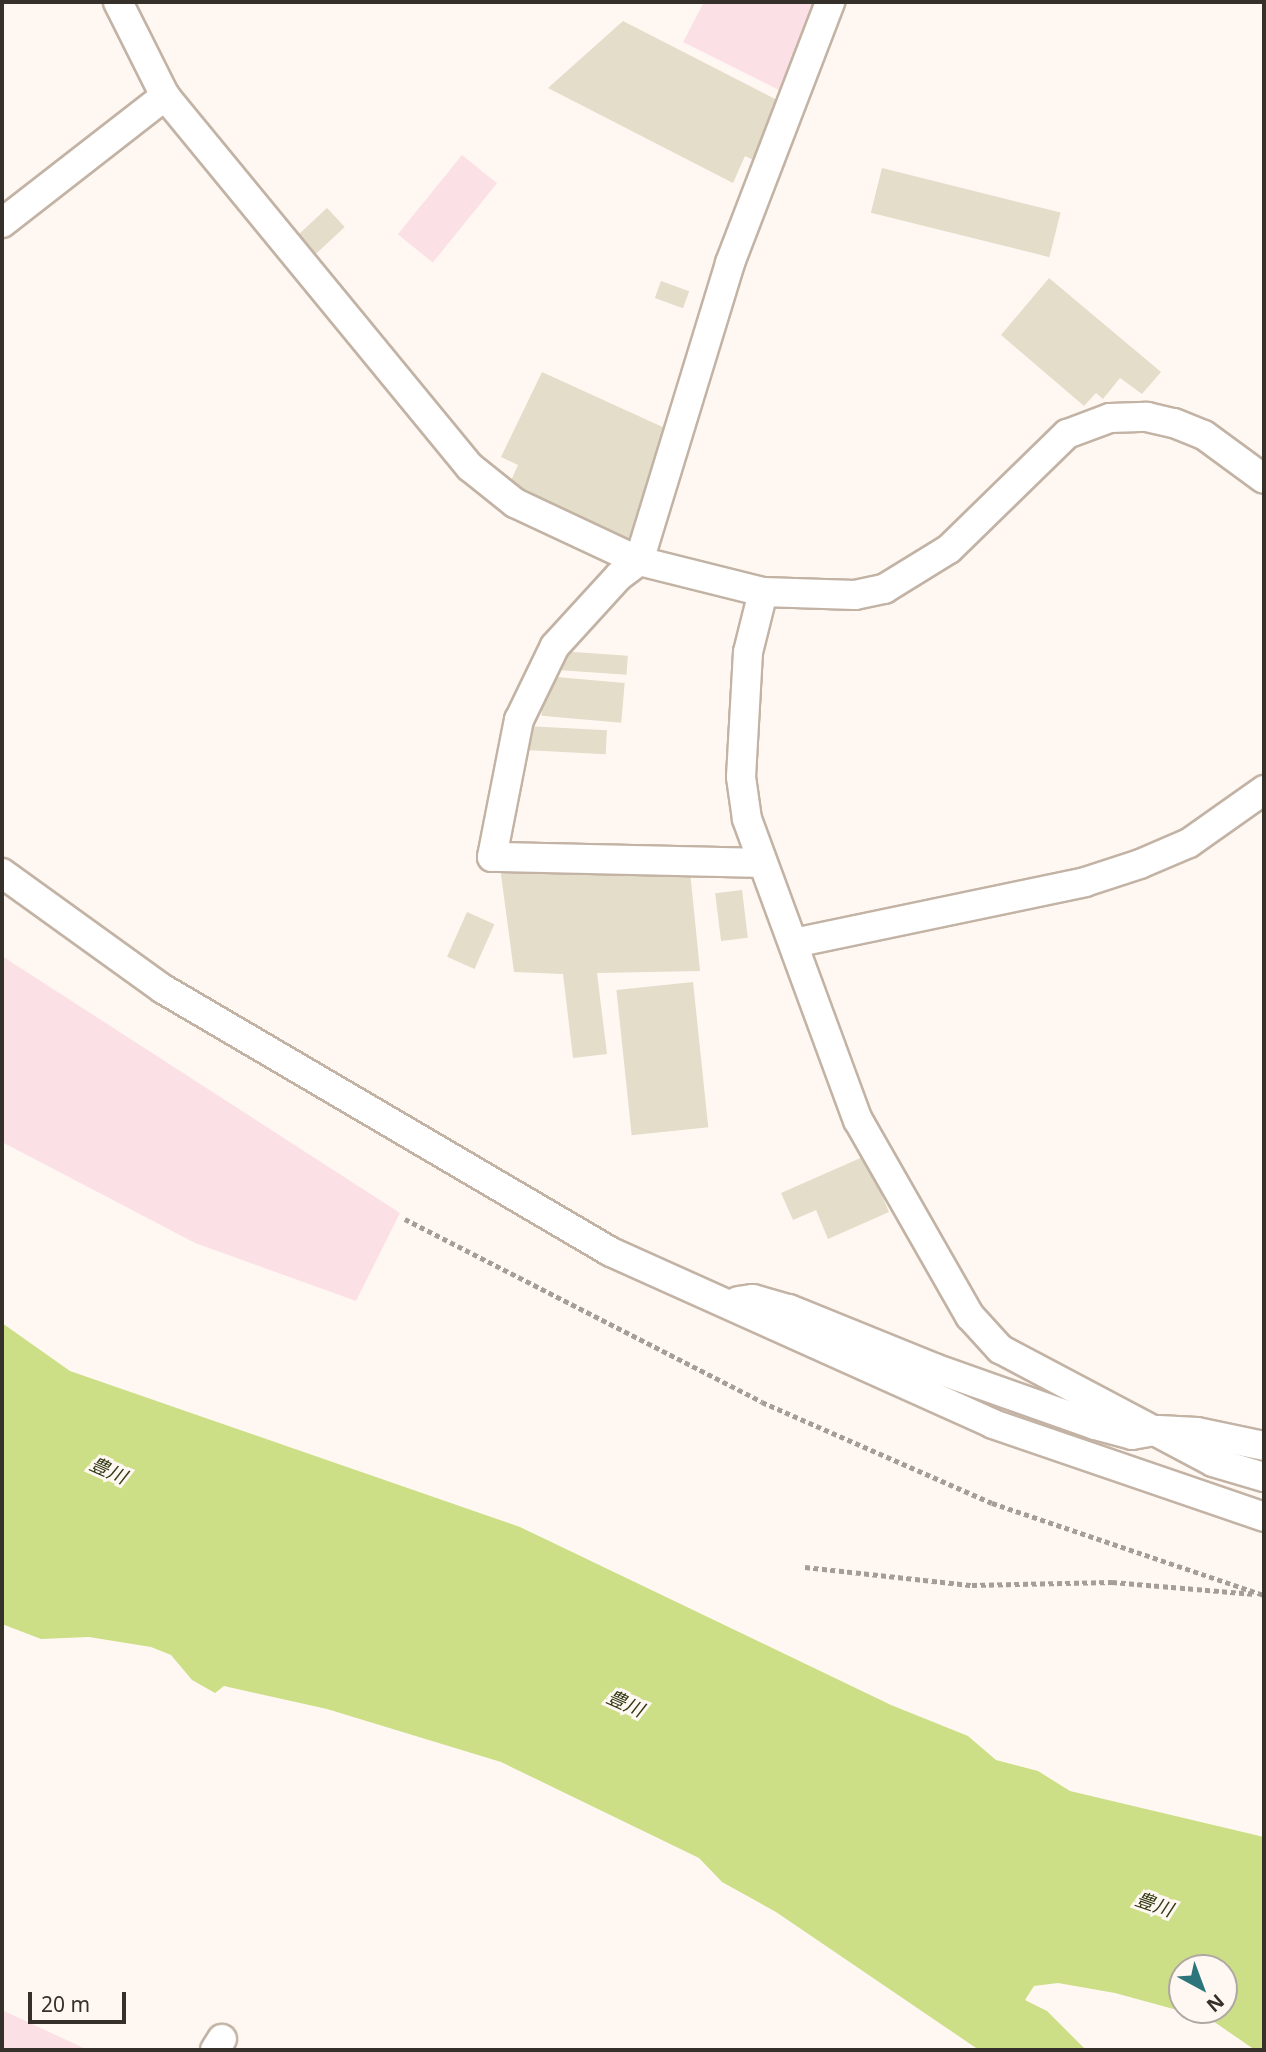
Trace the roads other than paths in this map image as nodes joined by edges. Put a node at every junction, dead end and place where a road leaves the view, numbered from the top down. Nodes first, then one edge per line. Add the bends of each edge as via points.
1 (118, 2) edge
2 (830, 2) edge
3 (165, 96) junction
4 (2, 223) edge
5 (1264, 479) edge
6 (639, 561) junction
7 (763, 592) junction
8 (1264, 790) edge
9 (762, 863) junction
10 (2, 873) edge
11 (794, 943) junction
12 (725, 1303) junction
13 (1159, 1430) junction
14 (1264, 1446) edge
15 (1264, 1477) edge
16 (1264, 1517) edge

1 - 3 street
2 - 6 street via 730,262
3 - 4 street
3 - 6 street via 470,467 515,503
5 - 7 street via 1205,435 1174,423 1147,417 1086,423 1067,434 949,549 884,589 855,595
6 - 7 street
6 - 9 street via 619,576 555,646 519,720 492,857
7 - 9 street via 748,652 741,777 747,819
8 - 11 street via 1189,843 1129,868 1084,882
9 - 11 street
10 - 12 street via 163,989 611,1252
11 - 13 street via 817,1017 858,1120 970,1316 1000,1349
12 - 13 street via 753,1298 789,1309 934,1368 1095,1425 1132,1435
12 - 16 street via 993,1424
13 - 14 street via 1197,1432
13 - 15 street via 1213,1462

